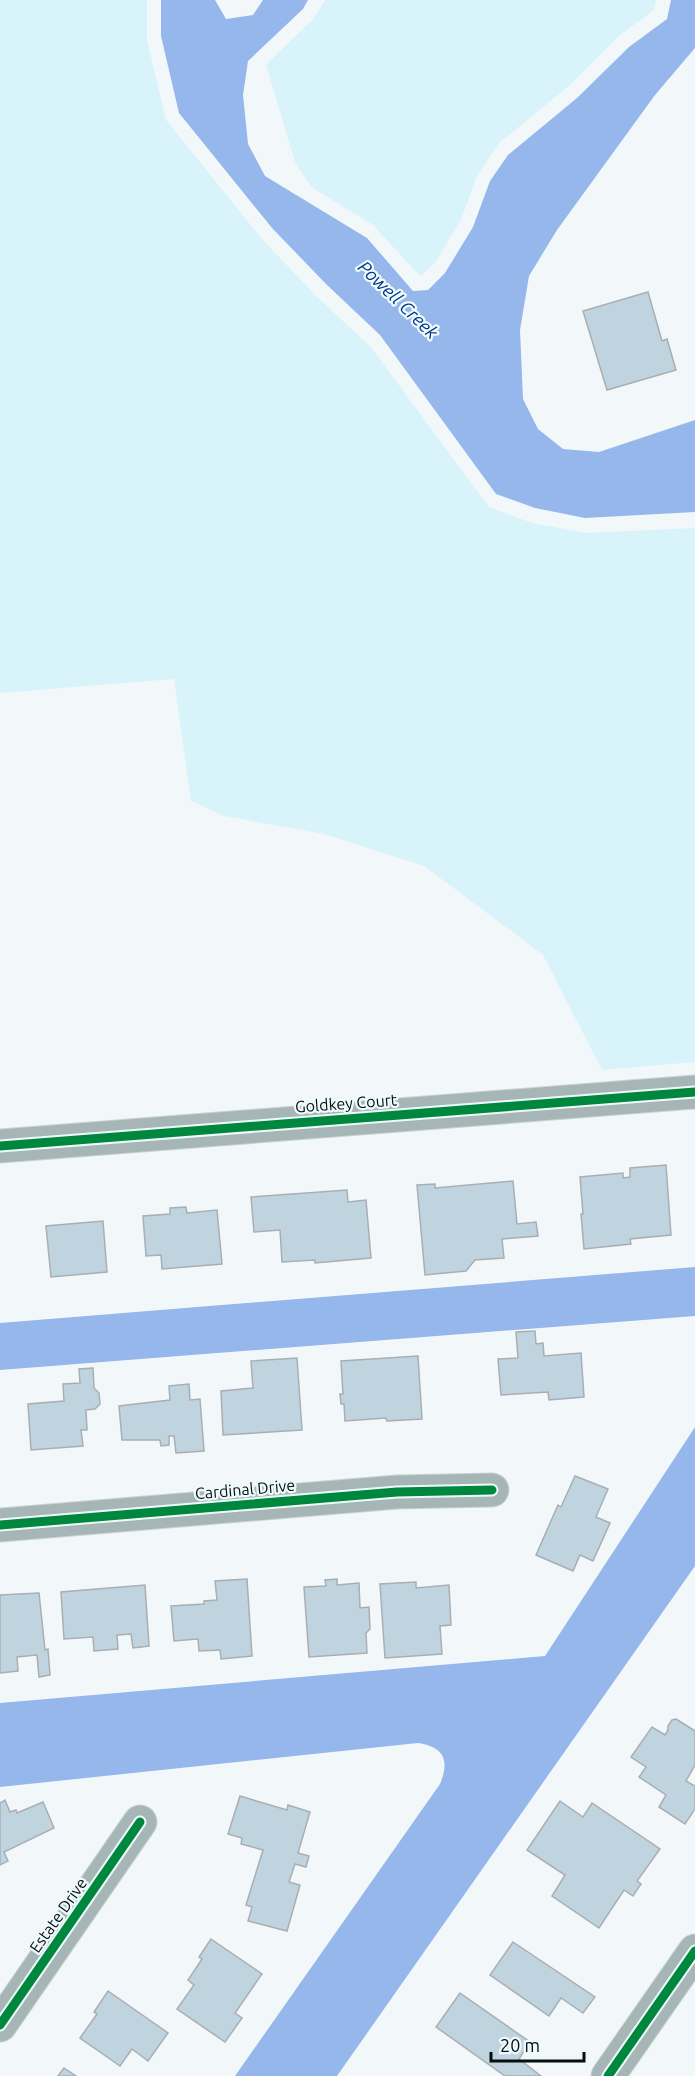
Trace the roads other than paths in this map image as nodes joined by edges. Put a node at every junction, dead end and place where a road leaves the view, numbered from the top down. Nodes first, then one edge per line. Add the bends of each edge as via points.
1 (695, 1092) edge
2 (0, 1146) edge
3 (492, 1490) dead end
4 (0, 1525) edge
5 (140, 1822) dead end
6 (695, 1951) edge
7 (0, 2025) edge
8 (608, 2076) edge

1 - 2 street, Goldkey Court
3 - 4 street, Cardinal Drive via 397,1492
5 - 7 street, Estate Drive
6 - 8 street

